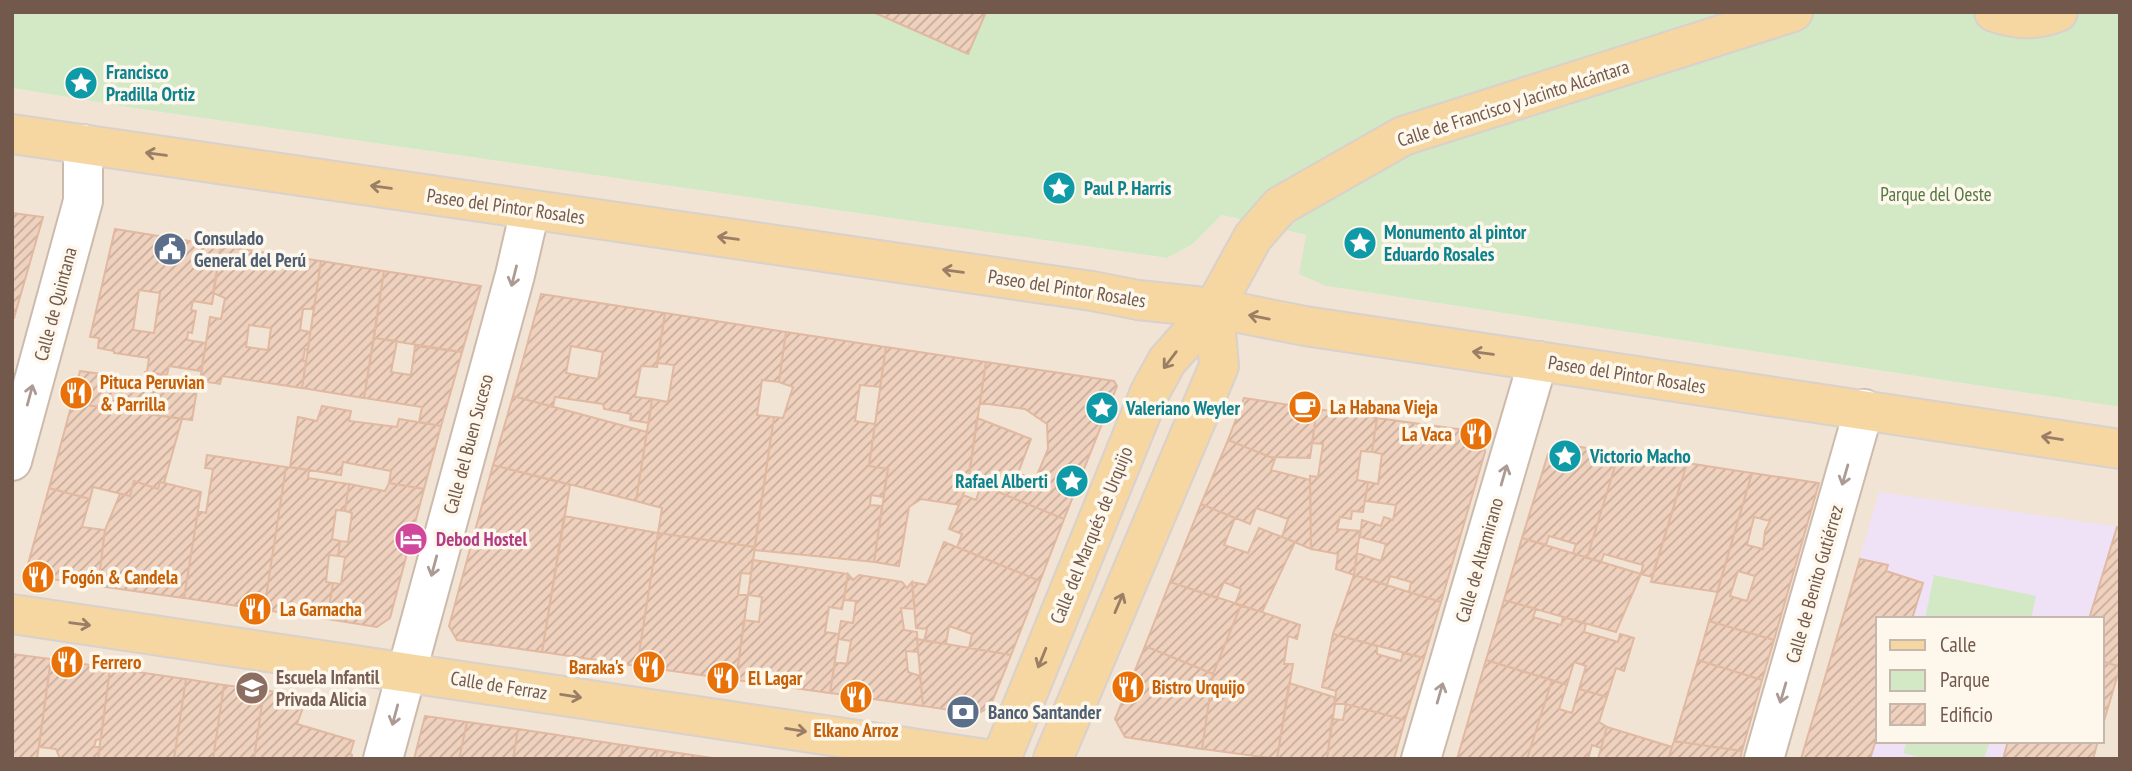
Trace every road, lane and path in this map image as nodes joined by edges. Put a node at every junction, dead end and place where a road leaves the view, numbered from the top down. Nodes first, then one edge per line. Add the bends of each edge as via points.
1 (1793, 12) edge
2 (1994, 12) edge
3 (2058, 12) edge
4 (12, 134) edge
5 (83, 144) junction
6 (530, 210) junction
7 (1214, 308) junction
8 (1538, 361) junction
9 (1864, 409) junction
10 (2120, 449) edge
11 (12, 461) edge
12 (12, 614) edge
13 (407, 671) junction
14 (383, 759) edge
15 (986, 759) edge
16 (1001, 759) edge
17 (1054, 759) edge
18 (1421, 759) edge
19 (1764, 759) edge

1 - 7 main road, Calle de Francisco y Jacinto Alcántara via 1402,136 1280,206 1253,237
2 - 3 main road via 2015,19 2041,19
4 - 5 main road, Paseo del Pintor Rosales
6 -> 5 main road, Paseo del Pintor Rosales
11 -> 5 street, Calle de Quintana via 83,201
7 -> 6 main road, Paseo del Pintor Rosales
6 -> 13 street, Calle del Buen Suceso
8 -> 7 main road, Paseo del Pintor Rosales
7 -> 16 main road, Calle del Marqués de Urquijo via 1167,361 1150,392
17 -> 7 main road via 1219,366
8 - 9 main road, Paseo del Pintor Rosales
18 -> 8 street, Calle de Altamirano
10 -> 9 main road, Paseo del Pintor Rosales
9 -> 19 street, Calle de Benito Gutiérrez
12 -> 13 main road, Calle de Ferraz
13 -> 14 street, Calle del Buen Suceso
13 -> 15 main road, Calle de Ferraz

